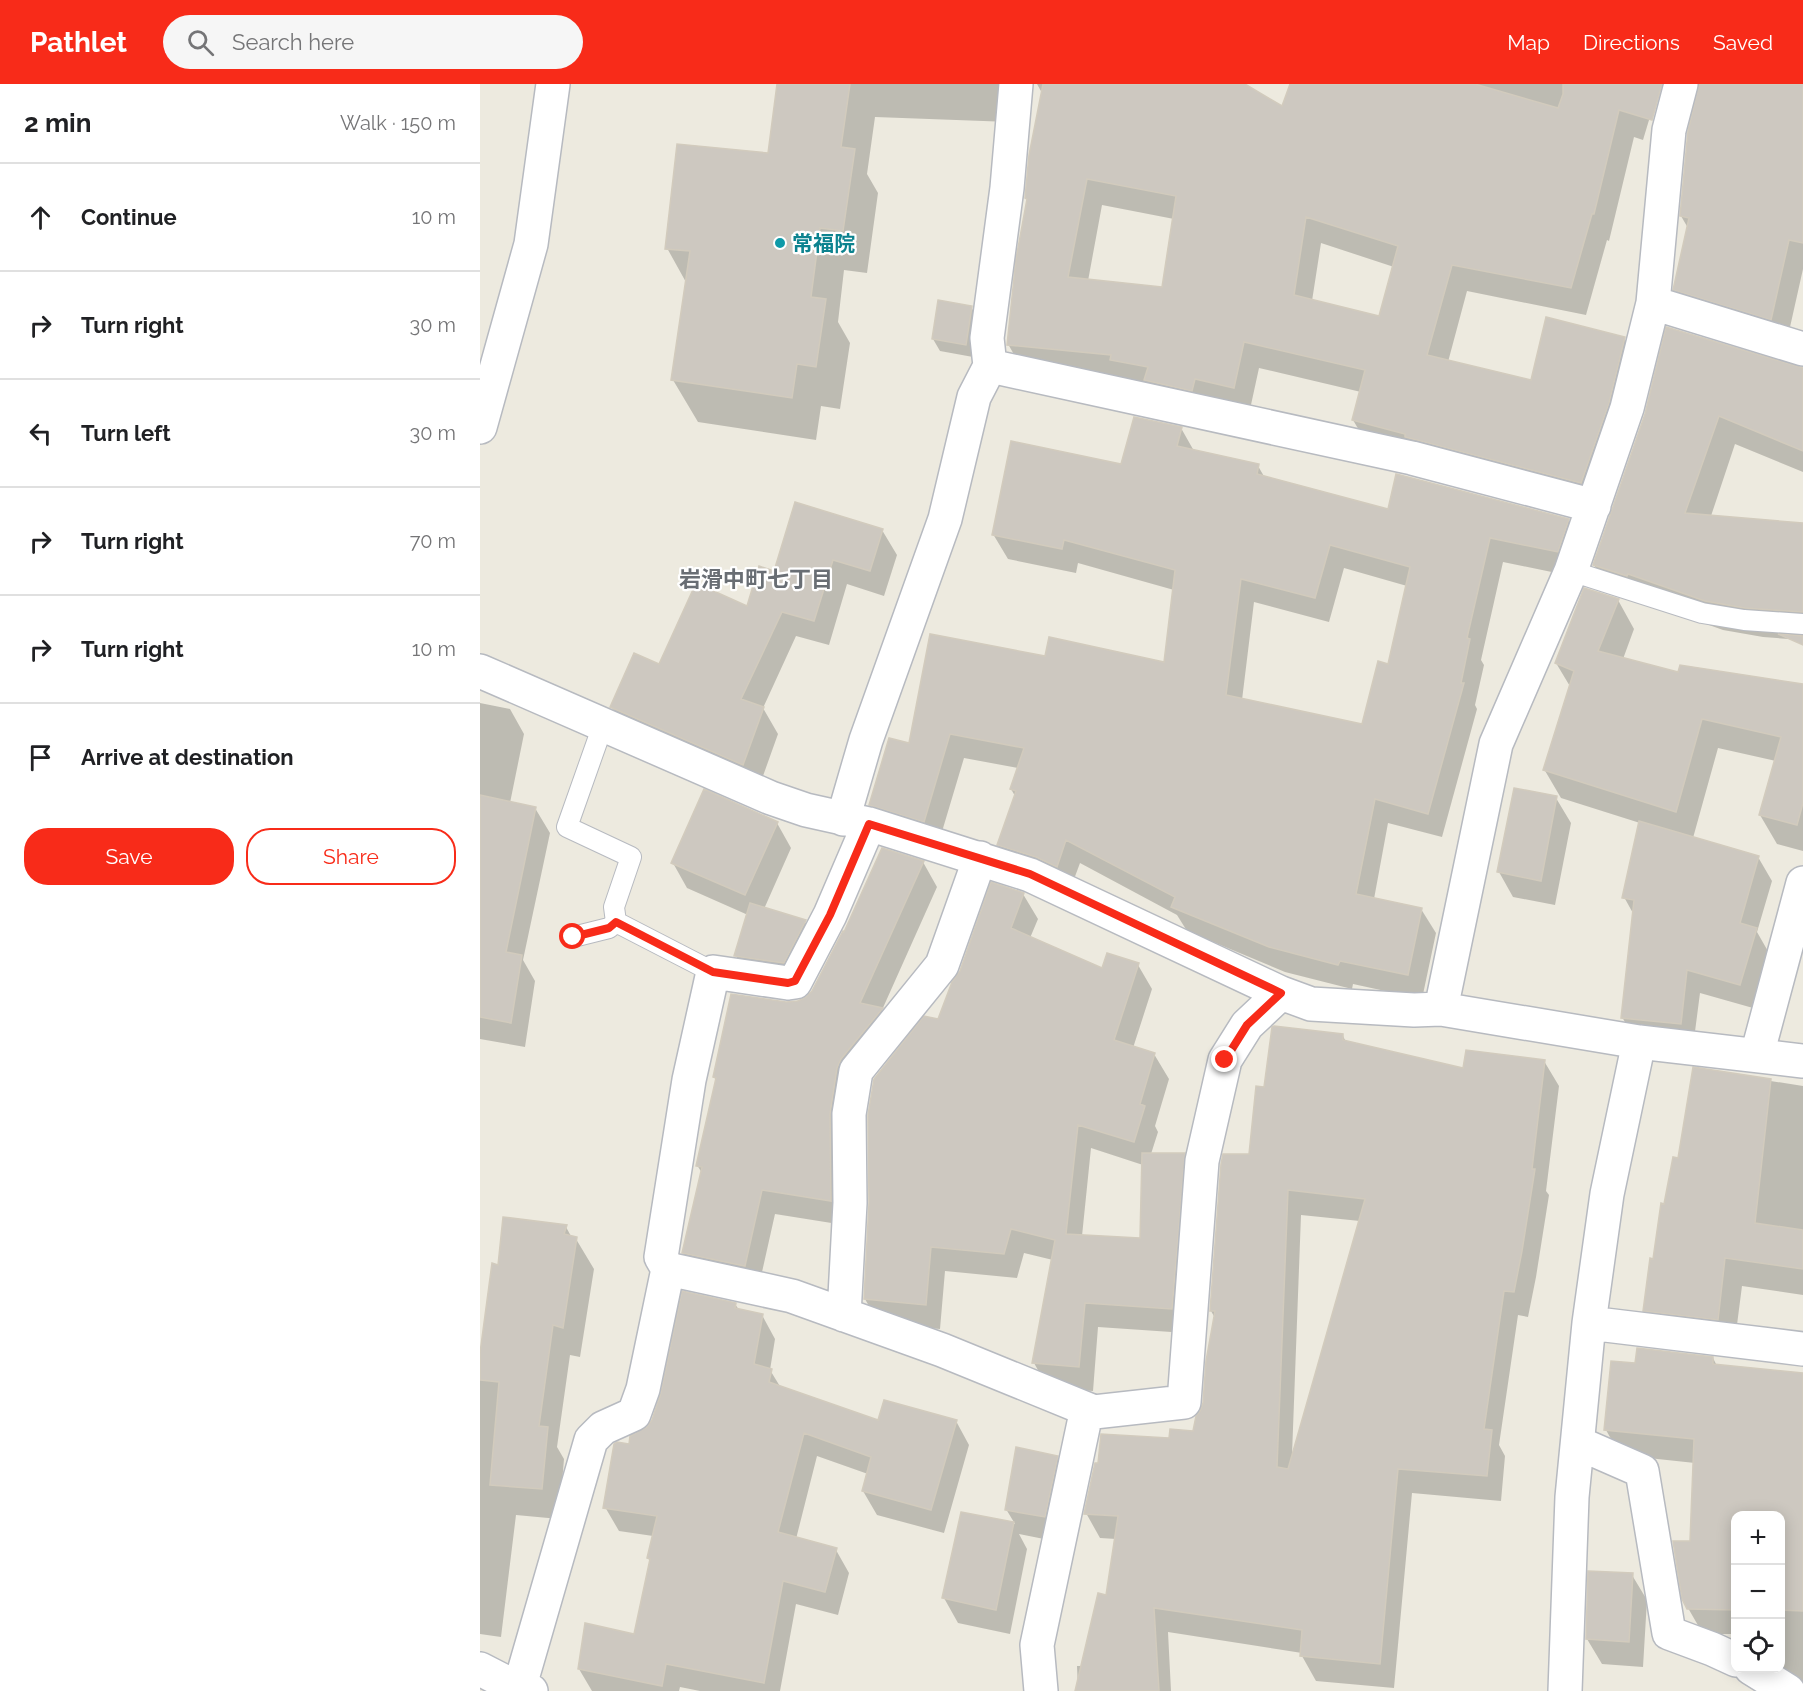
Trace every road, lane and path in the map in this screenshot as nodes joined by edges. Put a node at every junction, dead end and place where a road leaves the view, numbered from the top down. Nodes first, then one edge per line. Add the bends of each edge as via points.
1 (553, 84) edge
2 (1016, 84) edge
3 (1681, 84) edge
4 (1653, 303) junction
5 (1803, 349) edge
6 (990, 366) junction
7 (480, 427) edge
8 (1594, 506) junction
9 (1571, 572) junction
10 (1803, 624) edge
11 (480, 671) edge
12 (603, 725) junction
13 (856, 822) junction
14 (980, 858) junction
15 (1803, 883) edge
16 (616, 922) junction
17 (573, 937) dead end
18 (713, 972) junction
19 (1281, 993) junction
20 (1441, 1009) junction
21 (1639, 1042) junction
22 (1757, 1055) junction
23 (1803, 1061) edge
24 (668, 1269) junction
25 (844, 1315) junction
26 (1589, 1323) junction
27 (1803, 1349) edge
28 (1094, 1412) junction
29 (1578, 1443) junction
30 (1731, 1658) edge
31 (480, 1669) edge
32 (1759, 1673) edge
33 (525, 1690) edge
34 (1041, 1691) edge
35 (1565, 1691) edge
36 (1788, 1691) edge

1 - 7 street via 531,244
2 - 6 street via 987,338
3 - 4 street via 1669,130
4 - 5 street
4 - 8 street via 1627,408
6 - 8 street via 1412,458
6 - 13 street via 974,397 945,519 866,740
8 - 9 street
9 - 10 lane via 1702,613
9 - 20 street via 1496,744
11 - 12 street
12 - 13 street via 771,798
12 - 16 lane via 567,827 631,857 615,907
13 - 14 street
13 - 18 street via 830,915 795,981
14 - 19 street via 1030,874
14 - 25 street via 942,965 856,1071 849,1114 850,1203
15 - 22 street
16 - 17 lane via 609,928
16 - 18 lane
18 - 24 street via 689,1080 661,1257
19 - 20 street via 1311,1004
19 - 28 street via 1247,1025 1225,1060 1202,1161 1184,1402
20 - 21 street
21 - 22 street
21 - 26 street via 1607,1194
22 - 23 street
24 - 25 street via 792,1296
24 - 33 street via 644,1389 634,1414 603,1428 591,1440
25 - 28 street
26 - 27 street
26 - 29 street
28 - 34 street via 1085,1419 1037,1645
29 - 30 street via 1642,1471 1669,1633
29 - 35 street via 1572,1497
31 - 33 street
32 - 36 street

